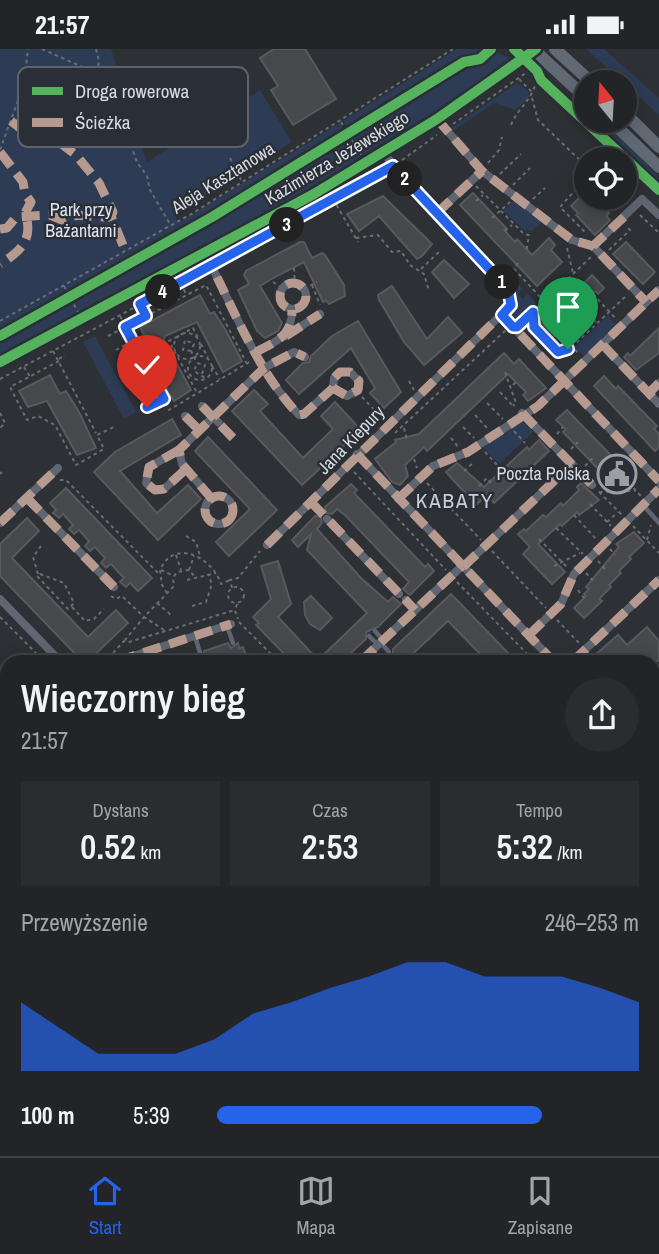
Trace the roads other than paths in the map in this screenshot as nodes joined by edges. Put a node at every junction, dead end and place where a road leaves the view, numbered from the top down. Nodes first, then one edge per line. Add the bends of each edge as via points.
1 (555, 49) edge
2 (532, 52) edge
3 (578, 70) edge
4 (574, 92) edge
5 (437, 119) junction
6 (637, 125) edge
7 (624, 133) edge
8 (659, 147) edge
9 (383, 151) junction
10 (659, 167) edge
11 (482, 171) junction
12 (437, 213) junction
13 (659, 215) edge
14 (596, 248) junction
15 (205, 253) junction
16 (659, 290) edge
17 (646, 302) junction
18 (292, 310) junction
19 (320, 314) dead end
20 (502, 315) junction
21 (283, 338) junction
22 (603, 345) junction
23 (257, 352) junction
24 (305, 357) dead end
25 (0, 362) edge
26 (264, 368) junction
27 (565, 381) junction
28 (659, 383) edge
29 (333, 388) junction
30 (649, 393) junction
31 (659, 404) edge
32 (202, 406) dead end
33 (522, 414) junction
34 (185, 416) dead end
35 (215, 419) junction
36 (198, 429) junction
37 (179, 450) junction
38 (360, 458) junction
39 (571, 465) junction
40 (58, 468) road end
41 (186, 469) junction
42 (659, 481) edge
43 (594, 487) road end
44 (659, 489) edge
45 (27, 498) junction
46 (212, 499) dead end
47 (398, 499) junction
48 (311, 502) junction
49 (645, 503) junction
50 (320, 511) dead end
51 (327, 519) dead end
52 (0, 523) edge
53 (659, 523) edge
54 (267, 545) road end
55 (462, 566) junction
56 (659, 580) edge
57 (110, 590) road end
58 (0, 599) edge
59 (415, 610) junction
60 (232, 624) joint
61 (375, 631) dead end
62 (529, 635) junction
63 (195, 636) junction
64 (369, 636) dead end
65 (233, 643) dead end
66 (381, 643) junction
67 (389, 652) dead end
68 (200, 653) dead end
69 (54, 655) edge
70 (136, 655) edge
71 (368, 655) edge
72 (548, 655) edge
73 (579, 655) edge

1 - 3 street
2 - 4 street via 540,75
2 - 5 street, Kazimierza Jeżewskiego
5 - 9 street, Kazimierza Jeżewskiego
5 - 11 street
6 - 8 street
7 - 10 street
9 - 12 street
9 - 15 street, Kazimierza Jeżewskiego
11 - 12 street
11 - 14 street via 567,236
12 - 20 street via 508,289 511,305
13 - 14 street via 642,199
14 - 17 street
15 - 23 street
15 - 25 street, Kazimierza Jeżewskiego
16 - 17 street
17 - 22 street
18 - 18 street via 282,302 283,289 295,284 304,289 305,301
18 - 21 street via 291,325
19 - 21 street
20 - 27 street
20 - 38 street, Jana Kiepury
21 - 23 street
22 - 27 street
22 - 30 street
23 - 26 street
24 - 26 street via 294,352
26 - 29 street via 299,415 310,411
26 - 35 street
27 - 33 street
27 - 42 street
28 - 30 street
29 - 29 street via 336,375 348,371 359,381 357,392 344,396
30 - 31 street
32 - 35 street
33 - 39 street
33 - 47 street via 479,444 433,466
34 - 36 street
35 - 36 street
36 - 37 street
37 - 41 street
37 - 41 street via 149,467 146,482 155,490 162,489
38 - 47 street
38 - 48 street, Jana Kiepury
39 - 43 street
39 - 55 street
40 - 45 street
41 - 46 street
44 - 49 street
45 - 52 street
45 - 57 street
47 - 55 street
48 - 50 street
48 - 54 street, Jana Kiepury
49 - 53 lane
49 - 62 street via 580,567 561,604
51 - 59 street
55 - 59 street
55 - 62 street
56 - 73 street
58 - 69 street
59 - 66 street
60 - 63 street
60 - 65 lane
61 - 66 lane
62 - 72 street
63 - 68 lane
63 - 70 street
64 - 66 lane
66 - 67 lane
66 - 71 street

